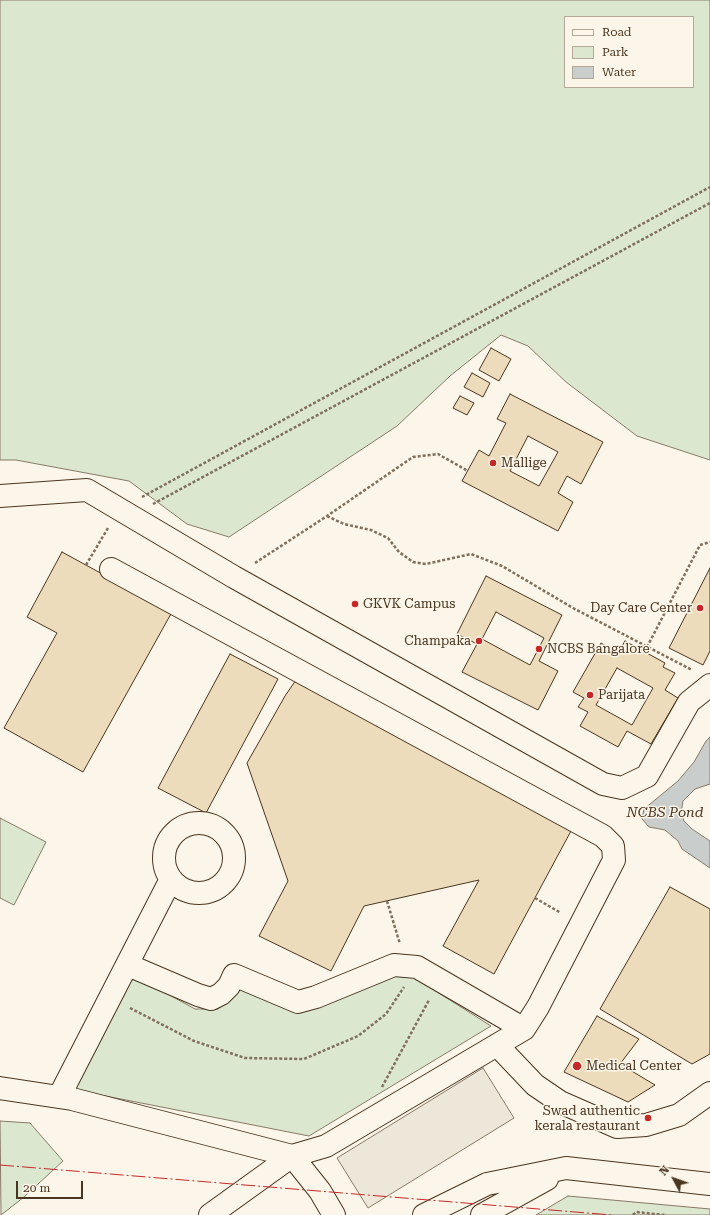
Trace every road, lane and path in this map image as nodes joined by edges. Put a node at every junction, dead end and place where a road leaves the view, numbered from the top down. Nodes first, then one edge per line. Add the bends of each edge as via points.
1 (710, 187) edge
2 (710, 203) edge
3 (468, 471) dead end
4 (0, 496) edge
5 (147, 507) dead end
6 (119, 509) junction
7 (327, 516) junction
8 (710, 542) edge
9 (86, 565) dead end
10 (111, 569) dead end
11 (234, 577) junction
12 (647, 647) junction
13 (703, 679) edge
14 (171, 879) dead end
15 (535, 898) dead end
16 (388, 901) dead end
17 (580, 924) junction
18 (128, 965) junction
19 (411, 966) junction
20 (440, 980) junction
21 (110, 998) junction
22 (524, 1029) junction
23 (497, 1045) junction
24 (0, 1088) edge
25 (379, 1091) dead end
26 (710, 1093) edge
27 (59, 1097) junction
28 (292, 1156) junction
29 (566, 1168) junction
30 (710, 1184) edge
31 (210, 1215) edge
32 (334, 1215) edge
33 (424, 1215) edge
34 (482, 1215) edge
35 (633, 1215) edge
36 (664, 1215) edge

1 - 6 path
2 - 5 path
3 - 7 path via 438,454 413,457
4 - 6 main road via 87,490
6 - 9 path
6 - 11 main road
7 - 11 path
7 - 12 path via 388,538 399,552 413,562 426,564 471,554 502,566 573,608
8 - 12 path via 700,545
10 - 17 main road via 603,836 613,846 614,860
11 - 13 main road via 602,784 622,788 646,776
12 - 13 path
14 - 18 main road
15 - 17 path
16 - 19 path
17 - 22 main road
18 - 19 main road via 198,995 211,998 221,994 229,986 234,975 298,1002 394,965
18 - 21 main road
19 - 20 main road
19 - 21 path via 386,1014 358,1036 304,1059 245,1058 194,1040
20 - 22 main road
20 - 25 path
21 - 27 main road
22 - 23 main road
23 - 26 main road via 534,1085 560,1102 617,1127 646,1124 679,1114
23 - 28 main road via 326,1146
24 - 27 main road
27 - 28 main road
28 - 31 main road
28 - 32 main road via 320,1191
29 - 30 main road
29 - 33 main road via 487,1184
29 - 34 main road
35 - 36 path via 636,1212

